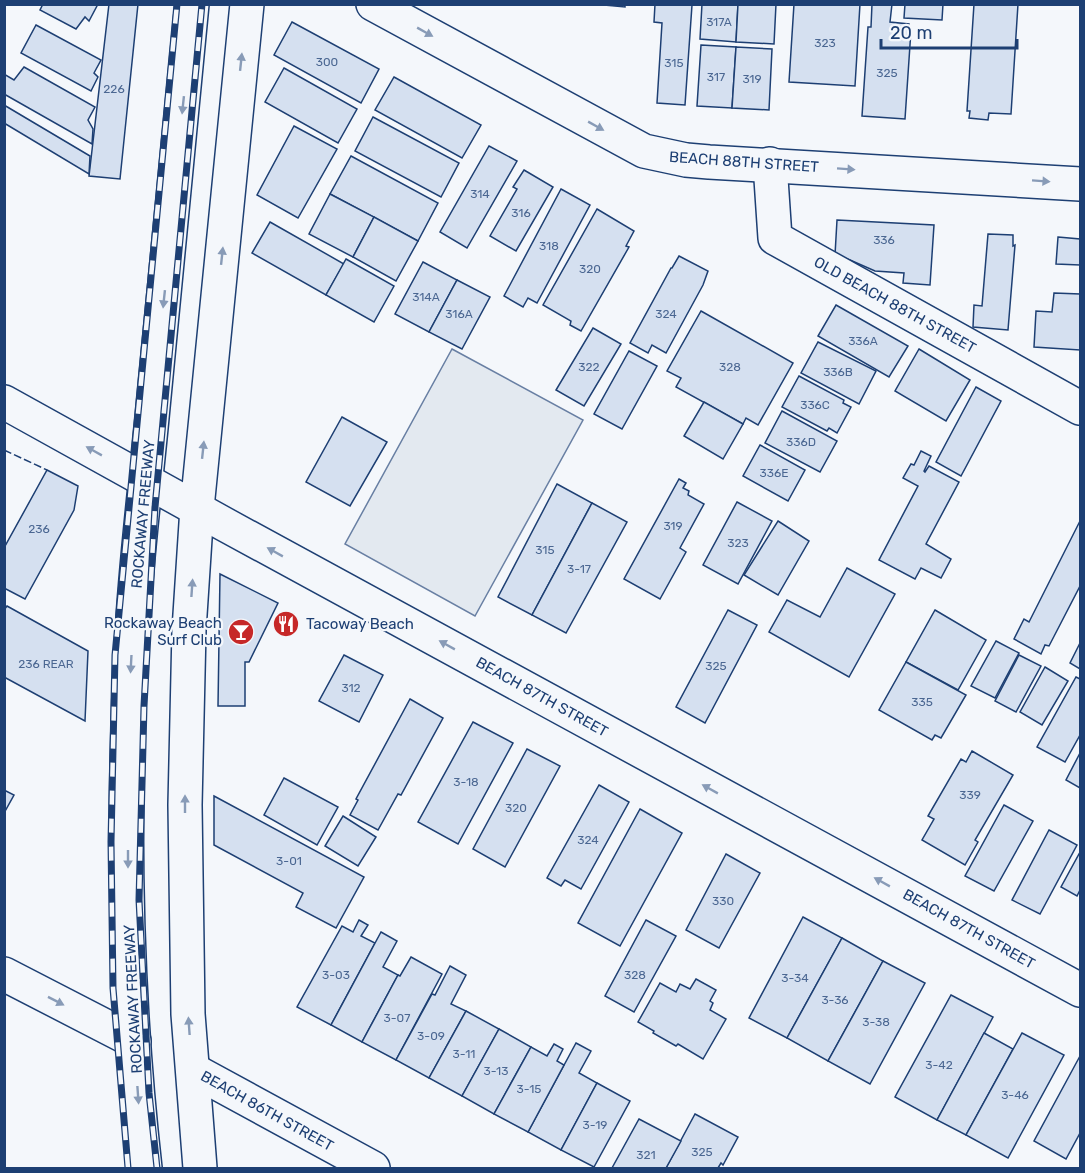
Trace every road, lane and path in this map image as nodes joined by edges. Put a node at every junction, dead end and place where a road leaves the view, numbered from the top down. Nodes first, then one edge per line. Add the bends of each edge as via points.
1 (192, 4) edge
2 (247, 4) edge
3 (373, 4) edge
4 (770, 164) junction
5 (1080, 184) edge
6 (4, 402) edge
7 (1080, 408) edge
8 (145, 480) junction
9 (197, 508) junction
10 (4, 974) edge
11 (1080, 990) edge
12 (134, 1041) junction
13 (193, 1070) junction
14 (145, 1168) edge
15 (200, 1168) edge
16 (373, 1168) edge

1 -> 8 street, ROCKAWAY FREEWAY
9 -> 2 street
3 -> 4 street, BEACH 88TH STREET via 644,151 686,160
4 -> 5 street, BEACH 88TH STREET
4 - 7 street, OLD BEACH 88TH STREET via 775,238
8 -> 6 street, BEACH 87TH STREET
8 - 9 street, BEACH 87TH STREET
8 -> 12 street, ROCKAWAY FREEWAY via 129,714 128,884
11 -> 9 street, BEACH 87TH STREET
13 -> 9 street via 188,1014 185,805 189,630
10 -> 12 street
12 -> 14 street, ROCKAWAY FREEWAY
13 - 15 street
13 - 16 street, BEACH 86TH STREET

